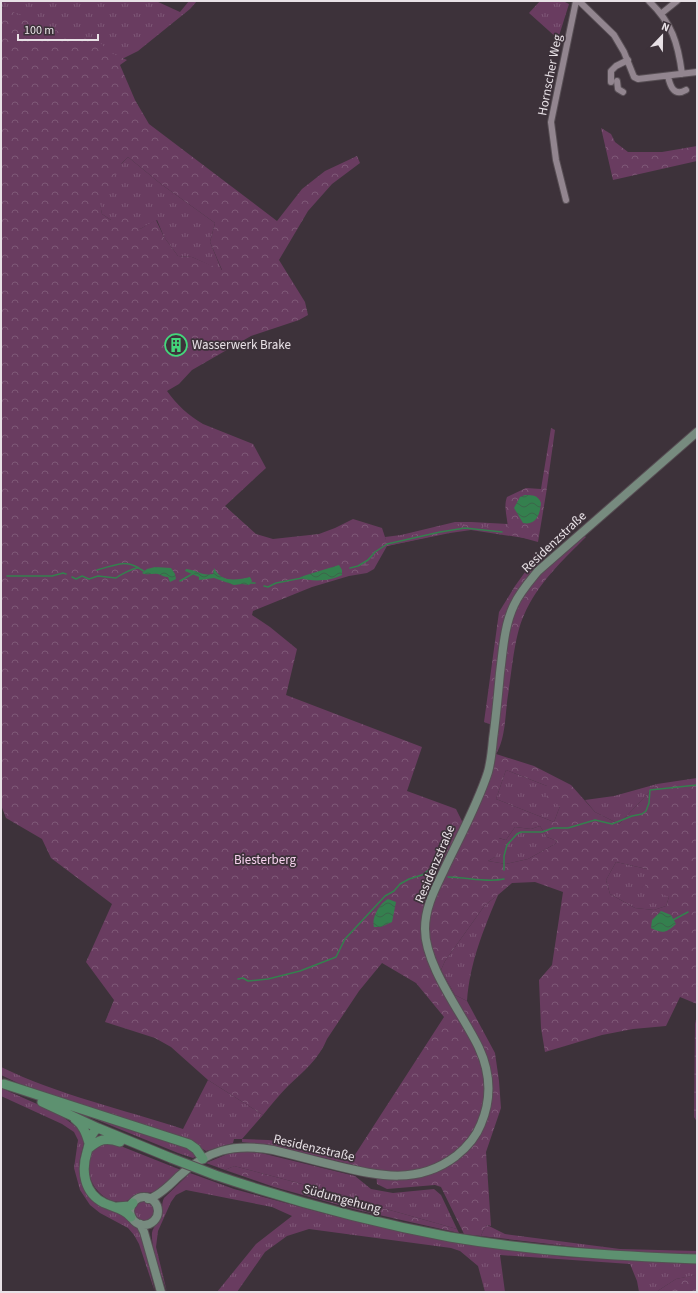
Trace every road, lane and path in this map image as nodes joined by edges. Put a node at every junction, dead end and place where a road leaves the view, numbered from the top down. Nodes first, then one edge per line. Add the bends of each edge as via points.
1 (578, 1) edge
2 (649, 1) edge
3 (678, 1) edge
4 (662, 13) junction
5 (628, 60) junction
6 (697, 72) edge
7 (682, 74) junction
8 (668, 76) junction
9 (686, 90) dead end
10 (623, 92) dead end
11 (566, 200) dead end
12 (697, 432) edge
13 (3, 1084) edge
14 (67, 1113) junction
15 (98, 1128) junction
16 (89, 1146) junction
17 (145, 1147) junction
18 (203, 1158) junction
19 (168, 1186) junction
20 (148, 1198) junction
21 (133, 1203) junction
22 (116, 1207) junction
23 (157, 1207) junction
24 (132, 1216) junction
25 (153, 1222) junction
26 (140, 1224) junction
27 (149, 1251) junction
28 (697, 1259) edge
29 (161, 1292) edge

1 - 5 street via 614,35
1 - 11 street, Hornscher Weg via 551,122 556,160
2 - 4 street
3 - 4 street
4 - 7 street via 676,41
5 - 8 street via 634,77 638,79
5 - 10 street via 611,71 618,89
6 - 7 street
7 - 8 street
8 - 9 street via 673,90
12 - 18 main road, Residenzstraße via 538,571 522,591 509,616 503,644 488,770 479,796 432,894 425,930 429,953 436,969 480,1049 486,1066 489,1094 487,1110 478,1133 448,1162 418,1174 402,1176 383,1176 257,1147 233,1148
13 - 14 main road, Südumgehung
13 - 18 main road via 189,1144
14 - 15 main road, Südumgehung
14 - 16 main road via 84,1129
15 - 16 main road via 93,1133
15 - 17 main road, Südumgehung
16 - 17 main road via 105,1139 112,1139
16 - 22 main road via 84,1167 86,1182 90,1191 102,1202
17 - 28 main road, Südumgehung, bridge via 215,1175 266,1191 338,1212 449,1236 536,1249 614,1256
18 - 19 main road, Residenzstraße
19 - 20 main road, Residenzstraße via 152,1198
19 - 23 main road, Residenzstraße
20 - 21 main road via 139,1198
20 - 23 main road
21 - 22 main road via 130,1206
21 - 24 main road via 130,1211
22 - 24 main road
23 - 25 main road
24 - 26 main road
25 - 26 main road
25 - 27 main road via 149,1227
26 - 27 main road
27 - 29 main road

